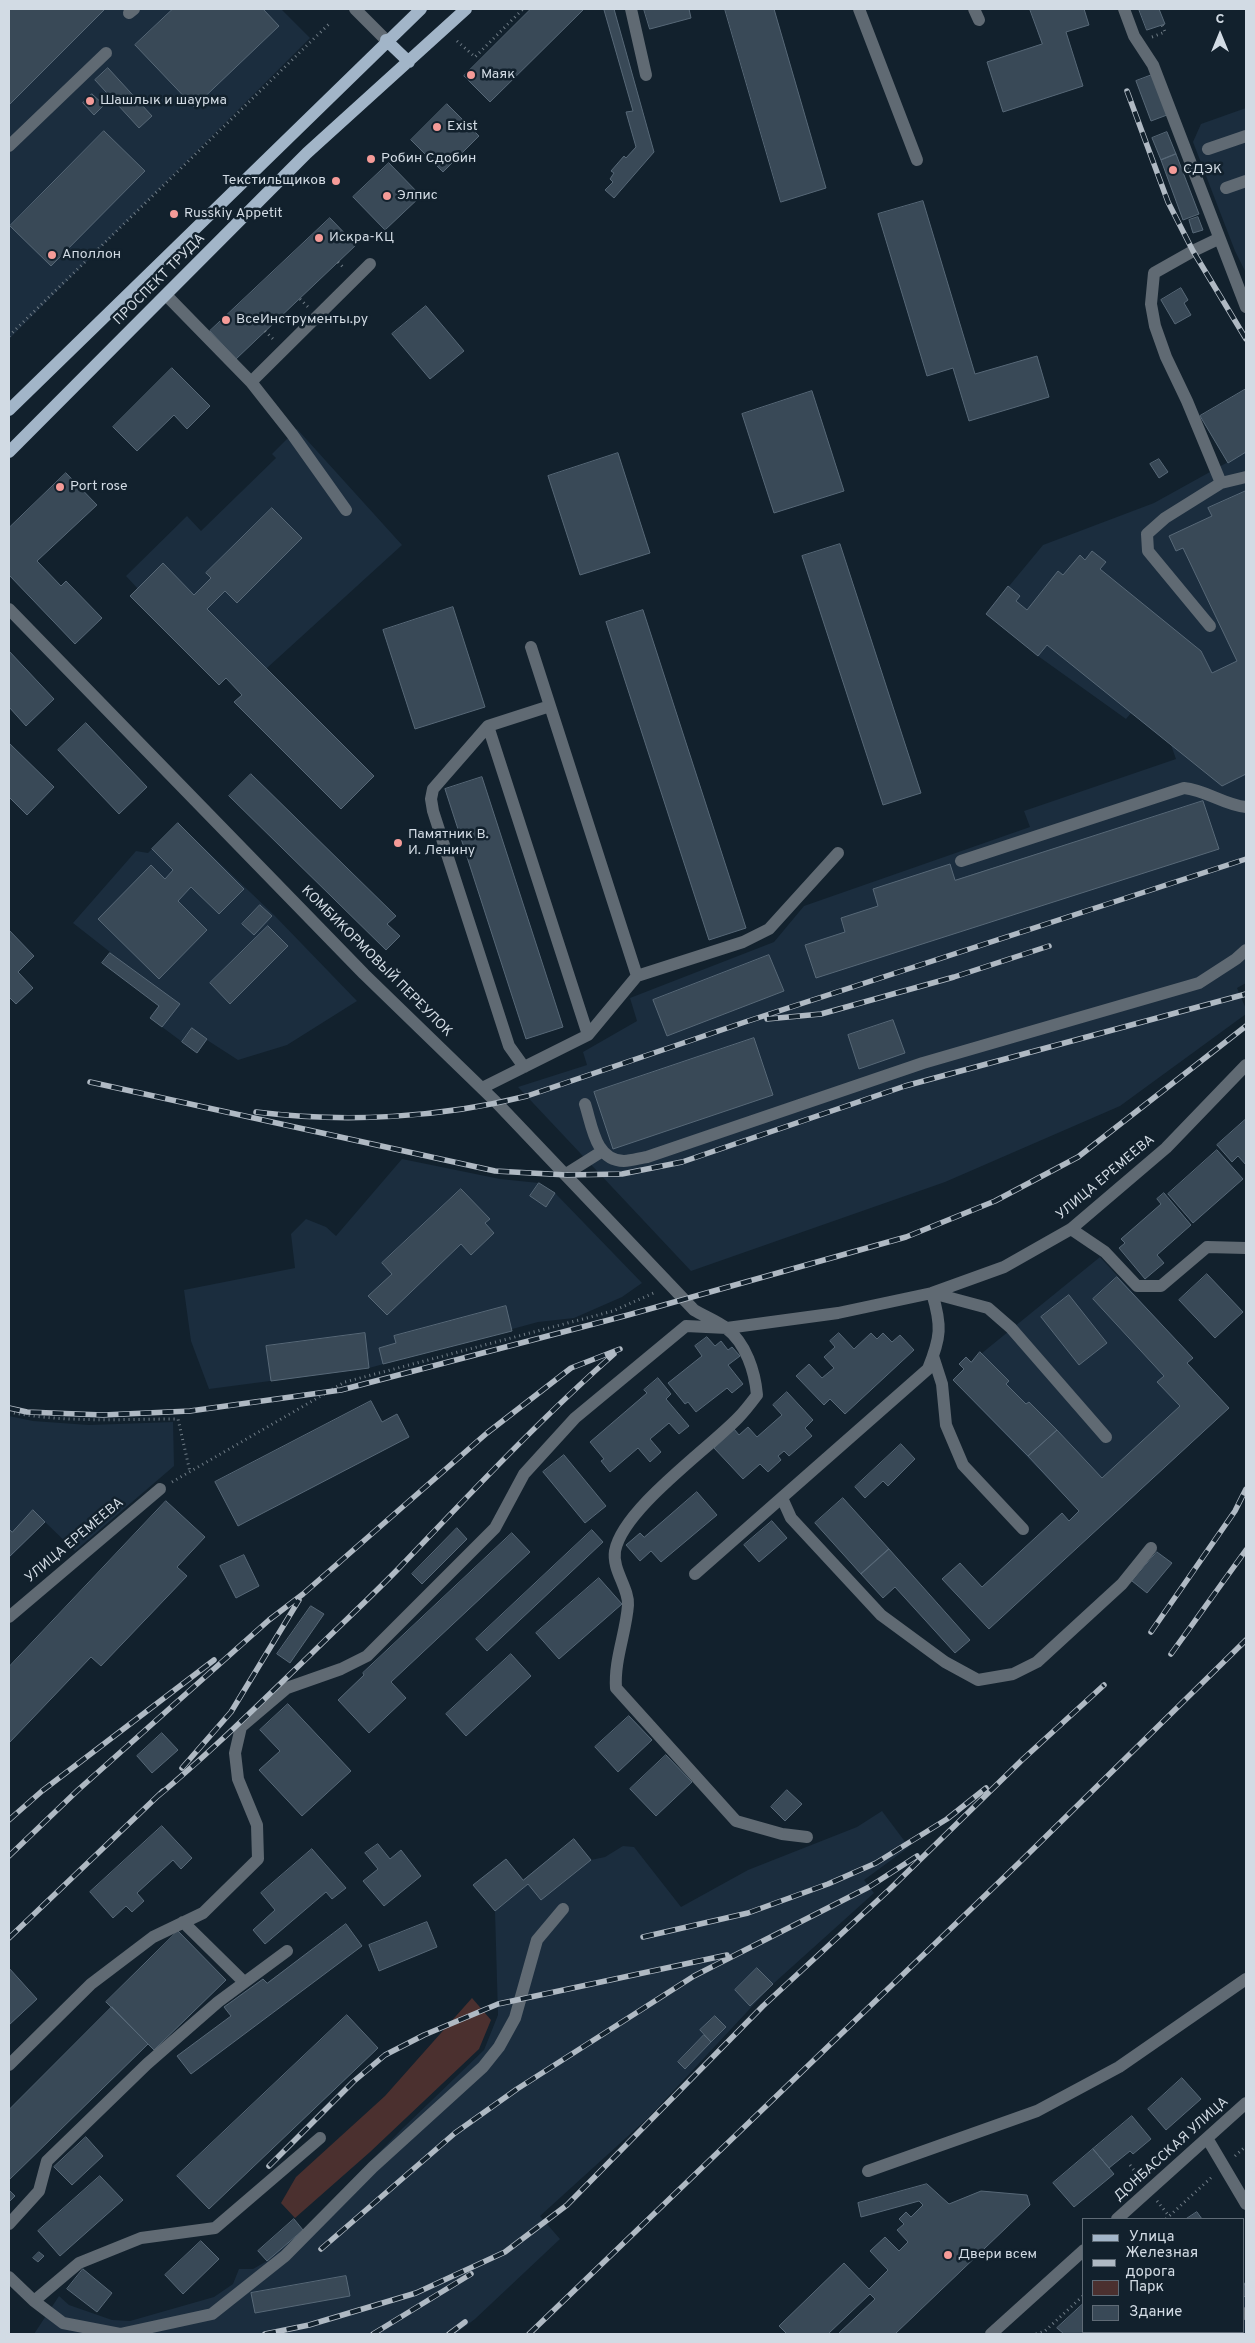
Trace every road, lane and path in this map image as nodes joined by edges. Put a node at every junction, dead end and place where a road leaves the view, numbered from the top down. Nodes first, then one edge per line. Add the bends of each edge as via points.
1 (355, 9) edge
2 (421, 9) edge
3 (466, 9) edge
4 (522, 9) edge
5 (631, 9) edge
6 (859, 9) edge
7 (1124, 9) edge
8 (331, 22) dead end
9 (386, 40) junction
10 (457, 41) dead end
11 (106, 53) dead end
12 (408, 62) junction
13 (646, 75) dead end
14 (1246, 136) edge
15 (9, 146) edge
16 (1208, 149) dead end
17 (916, 160) dead end
18 (1246, 181) edge
19 (1226, 188) dead end
20 (1218, 239) junction
21 (370, 264) dead end
22 (166, 295) junction
23 (1246, 307) edge
24 (9, 336) edge
25 (251, 382) junction
26 (9, 410) edge
27 (9, 452) edge
28 (1246, 477) edge
29 (1221, 483) junction
30 (346, 510) dead end
31 (9, 609) edge
32 (1210, 626) dead end
33 (531, 646) dead end
34 (550, 706) junction
35 (488, 726) junction
36 (1246, 808) edge
37 (838, 853) dead end
38 (961, 861) dead end
39 (1246, 950) edge
40 (637, 976) junction
41 (588, 1035) junction
42 (1246, 1065) edge
43 (524, 1067) junction
44 (482, 1088) junction
45 (585, 1104) dead end
46 (601, 1152) junction
47 (566, 1174) junction
48 (1071, 1229) junction
49 (1246, 1248) edge
50 (670, 1285) junction
51 (932, 1293) junction
52 (726, 1328) junction
53 (934, 1356) junction
54 (9, 1412) edge
55 (1106, 1437) dead end
56 (190, 1472) junction
57 (160, 1489) joint
58 (782, 1498) junction
59 (1023, 1529) dead end
60 (1151, 1548) dead end
61 (695, 1574) dead end
62 (9, 1616) edge
63 (807, 1837) dead end
64 (564, 1909) dead end
65 (183, 1922) junction
66 (286, 1951) dead end
67 (1246, 1979) edge
68 (244, 1982) junction
69 (9, 2065) edge
70 (1246, 2102) edge
71 (320, 2138) dead end
72 (1207, 2138) junction
73 (1246, 2146) edge
74 (1224, 2166) junction
75 (868, 2171) dead end
76 (1246, 2204) edge
77 (1118, 2218) edge
78 (1167, 2218) edge
79 (9, 2224) edge
80 (1082, 2252) edge
81 (9, 2277) edge
82 (1082, 2297) edge
83 (34, 2301) junction
84 (120, 2334) edge
85 (991, 2334) edge
86 (1036, 2334) edge

1 - 9 street
2 - 9 main road, ПРОСПЕКТ ТРУДА
3 - 12 main road, ПРОСПЕКТ ТРУДА
4 - 10 path via 475,57
5 - 13 street
6 - 17 street
7 - 20 street via 1134,36 1153,65
8 - 24 path
9 - 12 main road
9 - 26 main road, ПРОСПЕКТ ТРУДА
11 - 15 street
12 - 22 main road, ПРОСПЕКТ ТРУДА via 307,154
14 - 16 street
18 - 19 street
20 - 23 street
20 - 29 street via 1154,273 1150,304 1166,358
21 - 25 street
22 - 25 street
22 - 27 main road, ПРОСПЕКТ ТРУДА
25 - 30 street
28 - 29 street
29 - 32 street via 1165,518 1147,534 1148,551
31 - 44 street, КОМБИКОРМОВЫЙ ПЕРЕУЛОК via 364,974
33 - 34 street
34 - 35 street
34 - 40 street
35 - 41 street
35 - 43 street via 433,789 432,811 509,1046
36 - 38 street via 1184,788
37 - 40 street via 769,929 743,942
39 - 46 street via 1236,960 1198,983 923,1063 647,1156 624,1161 610,1159
40 - 41 street
41 - 43 street
42 - 48 street, УЛИЦА ЕРЕМЕЕВА via 1166,1148
43 - 44 street
44 - 47 street, КОМБИКОРМОВЫЙ ПЕРЕУЛОК
45 - 46 street
46 - 47 street
47 - 50 street, КОМБИКОРМОВЫЙ ПЕРЕУЛОК
48 - 49 street via 1105,1252 1137,1286 1161,1286 1207,1247
48 - 51 street, УЛИЦА ЕРЕМЕЕВА via 1004,1267
50 - 52 street, КОМБИКОРМОВЫЙ ПЕРЕУЛОК via 694,1310
50 - 56 path via 613,1311 344,1382
51 - 52 street, УЛИЦА ЕРЕМЕЕВА via 838,1313
51 - 53 street via 939,1314 939,1343
51 - 55 street via 988,1308 1012,1328
52 - 63 street, КОМБИКОРМОВЫЙ ПЕРЕУЛОК via 741,1344 755,1376 757,1395 738,1418 647,1502 625,1528 615,1551 618,1577 628,1600 624,1640 615,1672 616,1688 736,1821 782,1834
52 - 65 street, УЛИЦА ЕРЕМЕЕВА via 686,1326 575,1418 524,1474 495,1528 367,1656 288,1688 241,1728 235,1753 238,1779 257,1825 258,1859 202,1913
53 - 58 street via 928,1369
53 - 59 street via 942,1384 946,1425 963,1465
54 - 56 path via 90,1420 178,1419
56 - 57 path
57 - 62 street, УЛИЦА ЕРЕМЕЕВА
58 - 60 street via 791,1518 881,1616 944,1662 978,1680 1013,1674 1037,1662 1122,1584
58 - 61 street
64 - 84 street via 537,1940 515,2018 483,2067 373,2167 285,2256 212,2314
65 - 68 street
65 - 69 street, УЛИЦА ЕРЕМЕЕВА via 153,1938 90,1984
66 - 68 street
67 - 75 street via 1119,2067 1037,2111
68 - 79 street via 147,2064 47,2161 39,2191
70 - 72 street, ДОНБАССКАЯ УЛИЦА
71 - 83 street via 215,2228 132,2241 79,2263
72 - 74 street
72 - 77 street, ДОНБАССКАЯ УЛИЦА
73 - 74 path
74 - 76 street
74 - 78 path
80 - 85 street
81 - 83 street
82 - 86 path via 1045,2331
83 - 84 street via 62,2323

